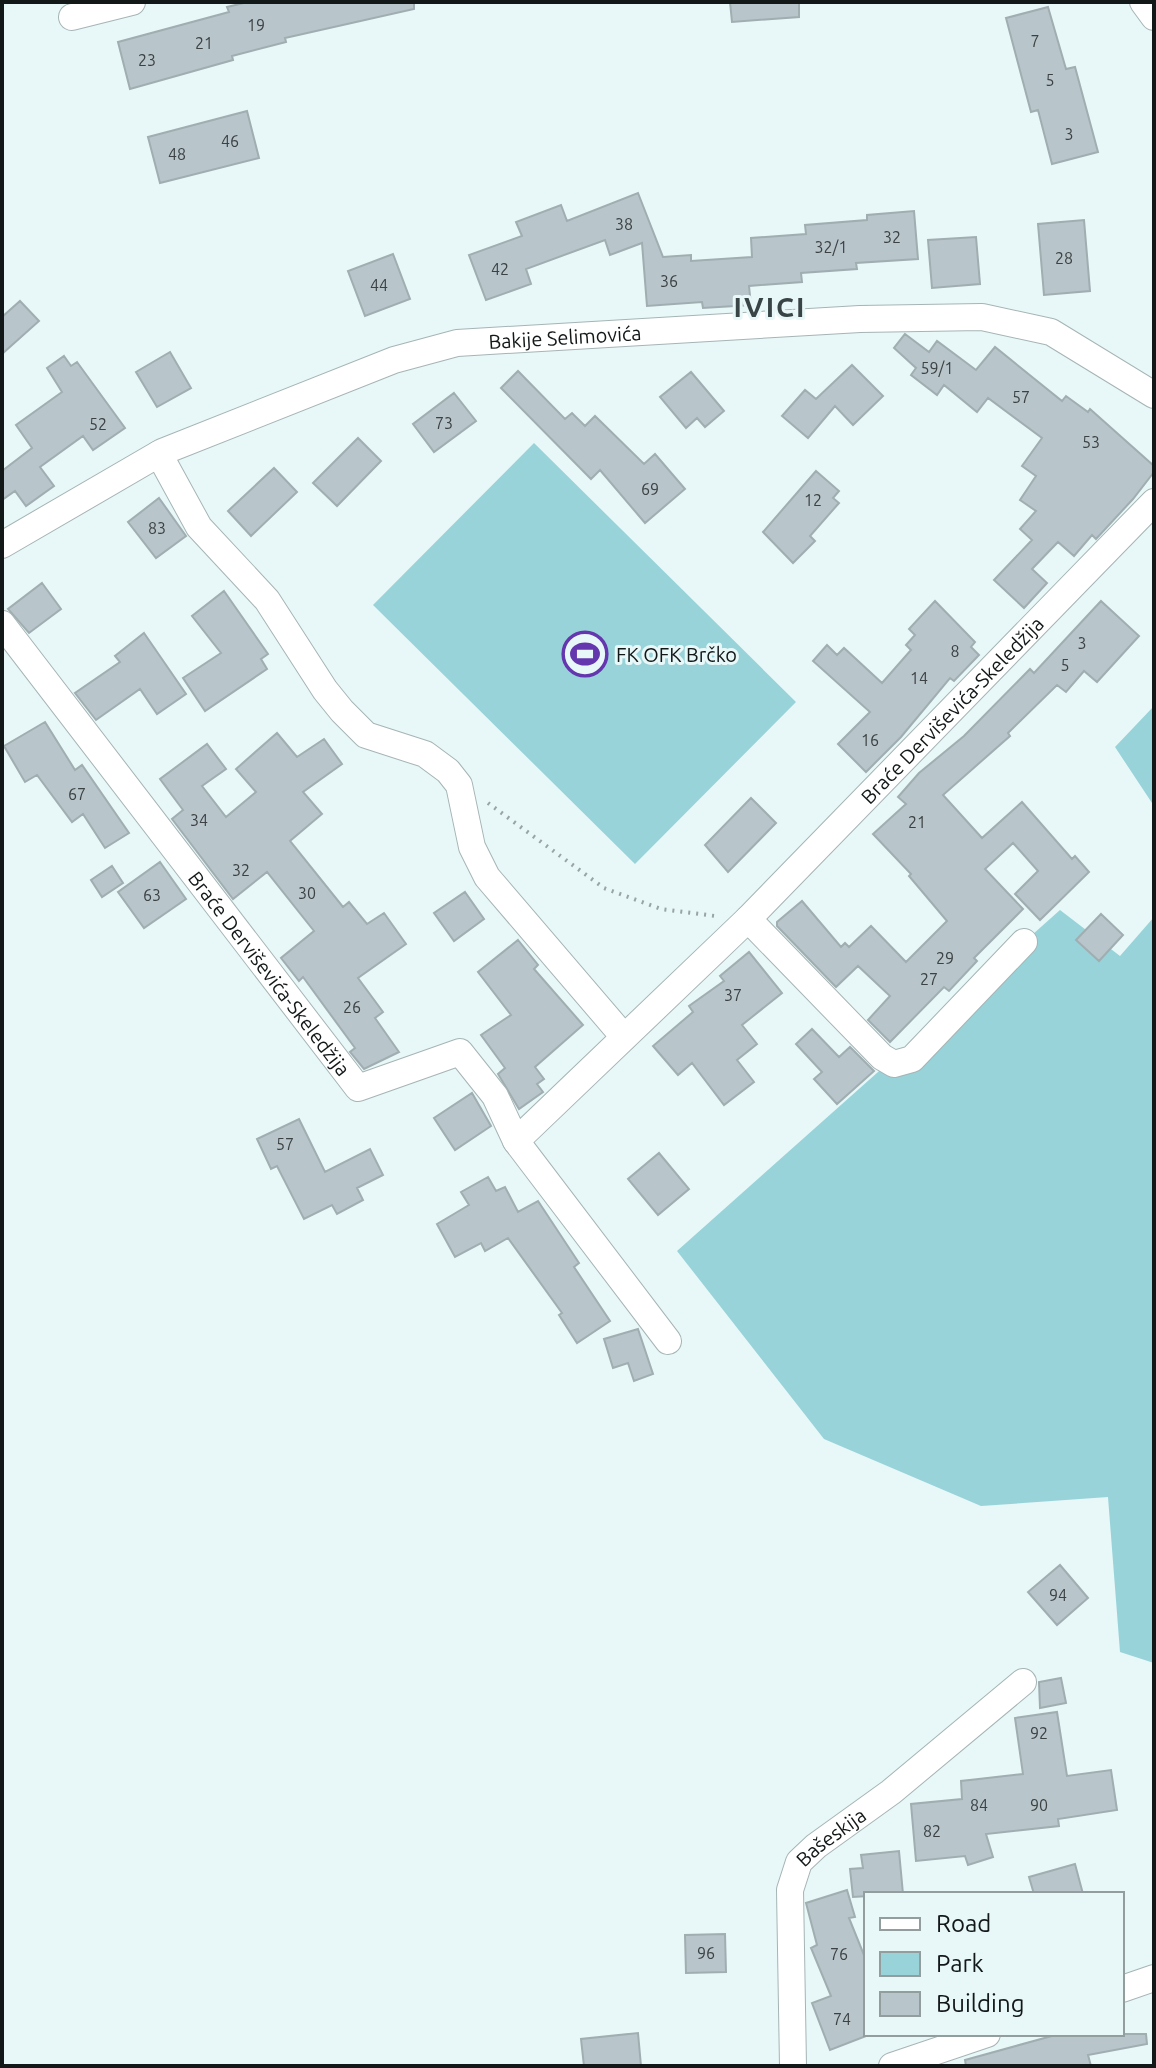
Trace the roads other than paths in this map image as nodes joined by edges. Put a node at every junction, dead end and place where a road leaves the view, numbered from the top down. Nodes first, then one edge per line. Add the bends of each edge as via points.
1 (132, 2) edge
2 (1143, 2) edge
3 (72, 17) dead end
4 (1154, 17) edge
5 (1154, 395) edge
6 (159, 454) junction
7 (1154, 502) edge
8 (2, 545) edge
9 (2, 624) edge
10 (748, 919) junction
11 (1024, 942) dead end
12 (624, 1037) junction
13 (516, 1141) junction
14 (668, 1341) dead end
15 (1023, 1682) dead end
16 (1154, 1978) edge
17 (1124, 1988) edge
18 (981, 2036) edge
19 (793, 2066) edge
20 (892, 2066) edge

1 - 3 street
2 - 4 street
5 - 6 street, Bakije Selimovića via 1051,332 982,317 860,319 457,343 394,360
6 - 8 street, Bakije Selimovića
6 - 12 street via 199,527 267,600 342,711 366,735 438,762 459,785 472,847 487,877
7 - 10 street, Braće Derviševića-Skeledžija
9 - 13 street, Braće Derviševića-Skeledžija via 358,1088 460,1052 495,1096
10 - 11 street via 894,1064 912,1059
10 - 12 street, Braće Derviševića-Skeledžija
12 - 13 street, Braće Derviševića-Skeledžija
13 - 14 street
15 - 19 street, Bašeskija via 799,1862 790,1890
16 - 17 street
18 - 20 street

